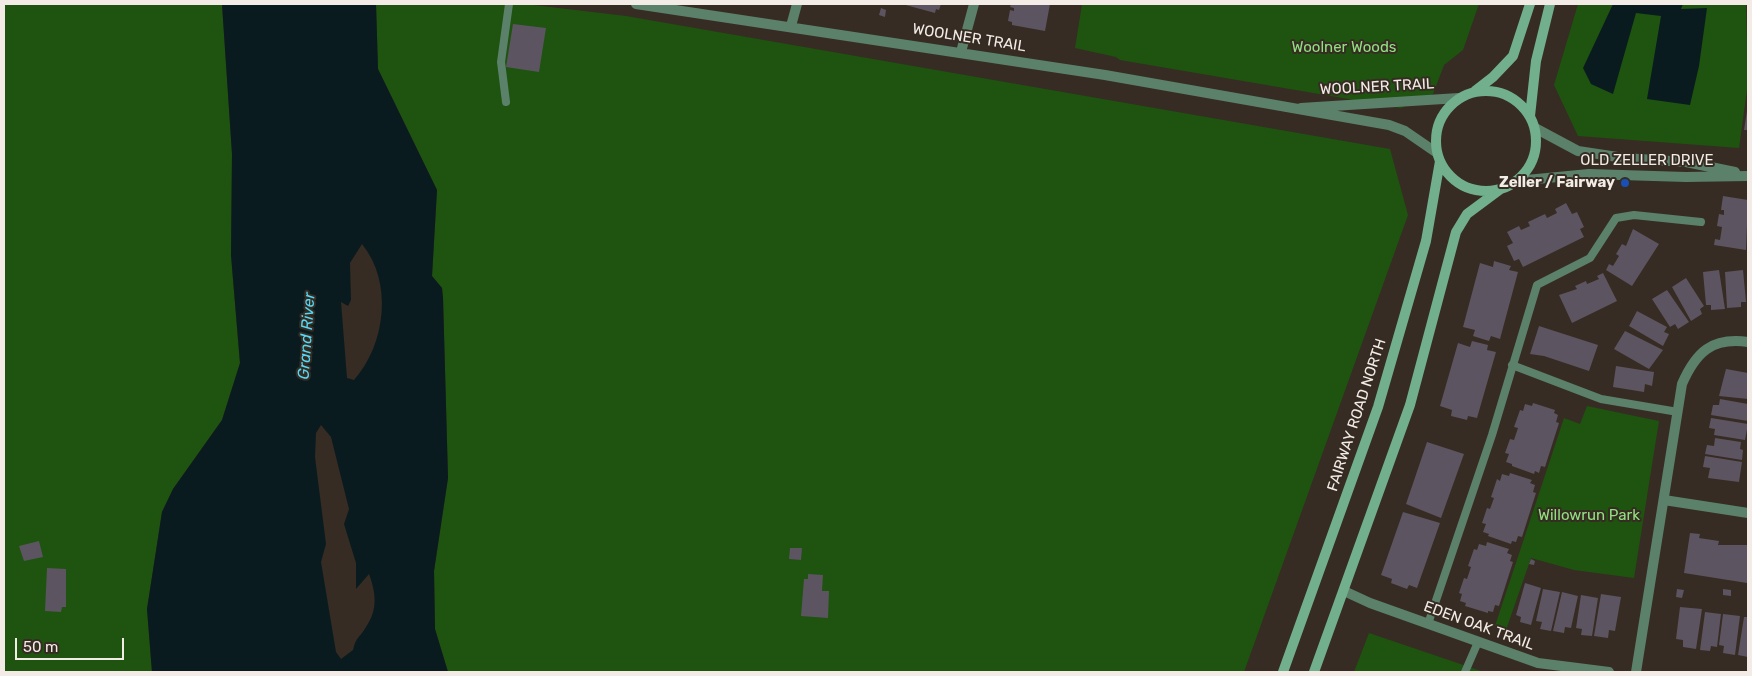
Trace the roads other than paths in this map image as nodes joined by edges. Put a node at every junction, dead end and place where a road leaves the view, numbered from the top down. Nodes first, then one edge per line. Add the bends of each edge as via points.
1 (510, 4) edge
2 (636, 4) edge
3 (797, 4) edge
4 (974, 4) edge
5 (1530, 4) edge
6 (1550, 4) edge
7 (791, 26) junction
8 (961, 52) junction
9 (1474, 92) junction
10 (1459, 98) junction
11 (506, 102) dead end
12 (1297, 108) junction
13 (1530, 116) junction
14 (1535, 128) junction
15 (1438, 157) junction
16 (1748, 175) edge
17 (1516, 181) junction
18 (1502, 188) junction
19 (1701, 222) dead end
20 (1748, 342) edge
21 (1512, 365) junction
22 (1678, 412) junction
23 (1664, 500) junction
24 (1748, 513) edge
25 (1344, 590) junction
26 (1428, 624) junction
27 (1478, 642) junction
28 (1283, 672) edge
29 (1314, 672) edge
30 (1465, 672) edge
31 (1609, 672) edge
32 (1636, 672) edge

1 - 11 lane via 501,62
2 - 7 street, WOOLNER TRAIL
3 - 7 street
4 - 8 street
5 - 9 main road via 1513,56
6 - 13 main road via 1536,61
7 - 8 street, WOOLNER TRAIL
8 - 12 street, WOOLNER TRAIL
9 - 10 main road
9 - 13 main road via 1497,92 1511,97
10 - 12 street, WOOLNER TRAIL
10 - 15 main road via 1448,107 1439,122 1436,133
12 - 15 street, WOOLNER TRAIL via 1389,125 1406,131
13 - 14 main road
14 - 16 street, OLD ZELLER DRIVE via 1578,151 1686,162
14 - 17 main road via 1535,149 1530,164
15 - 18 main road via 1450,177 1466,187 1486,191
15 - 28 main road, FAIRWAY ROAD NORTH via 1426,241 1378,407
16 - 17 street, OLD ZELLER DRIVE via 1589,174
17 - 18 main road
18 - 25 main road via 1468,214 1456,232 1410,405
19 - 21 lane via 1634,215 1616,218 1590,258 1537,284
20 - 22 street via 1733,340 1716,344 1700,353 1682,384
21 - 22 lane via 1600,399
21 - 26 lane
22 - 23 street
23 - 24 street
23 - 32 street
25 - 26 street, EDEN OAK TRAIL
25 - 29 main road
26 - 27 street, EDEN OAK TRAIL
27 - 30 lane
27 - 31 street, EDEN OAK TRAIL via 1538,663

